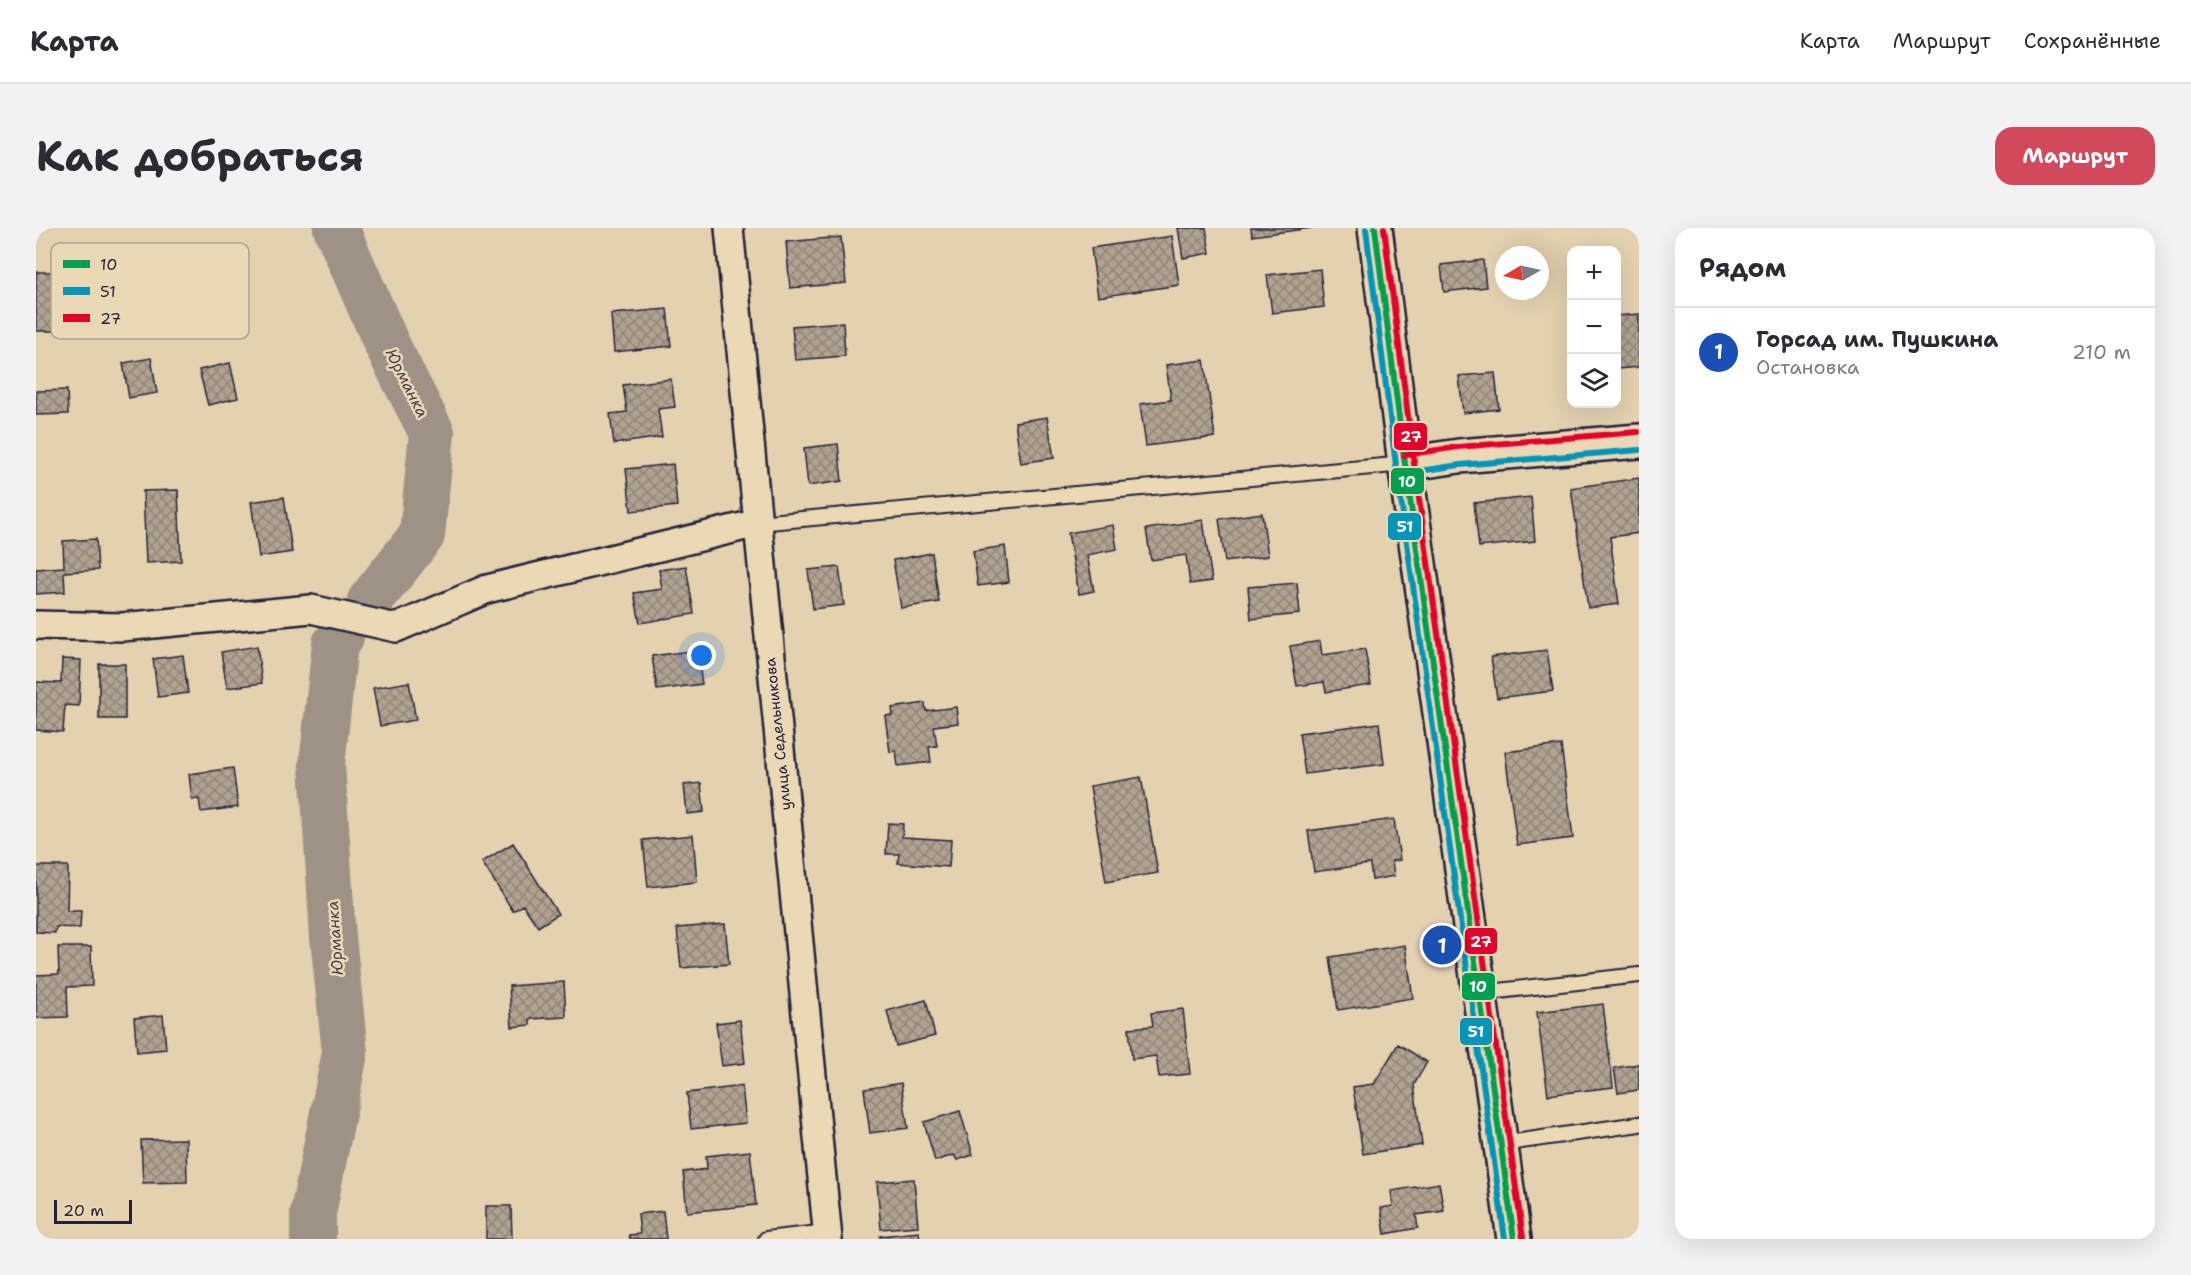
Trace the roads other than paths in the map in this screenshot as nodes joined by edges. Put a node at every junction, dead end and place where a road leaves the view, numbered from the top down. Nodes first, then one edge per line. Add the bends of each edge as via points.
1 (729, 228) edge
2 (1375, 228) edge
3 (1639, 441) edge
4 (1406, 464) junction
5 (758, 524) junction
6 (36, 625) edge
7 (1639, 975) edge
8 (1480, 993) junction
9 (1639, 1124) edge
10 (1501, 1144) junction
11 (828, 1235) edge
12 (766, 1239) edge
13 (1514, 1239) edge

1 - 5 street, улица Седельникова
2 - 4 main road
3 - 4 main road
4 - 5 lane
4 - 8 main road
5 - 6 street via 487,589 396,628 311,609 122,627
5 - 11 street, улица Седельникова
7 - 8 lane
8 - 10 main road
9 - 10 lane
10 - 13 main road
11 - 12 lane

